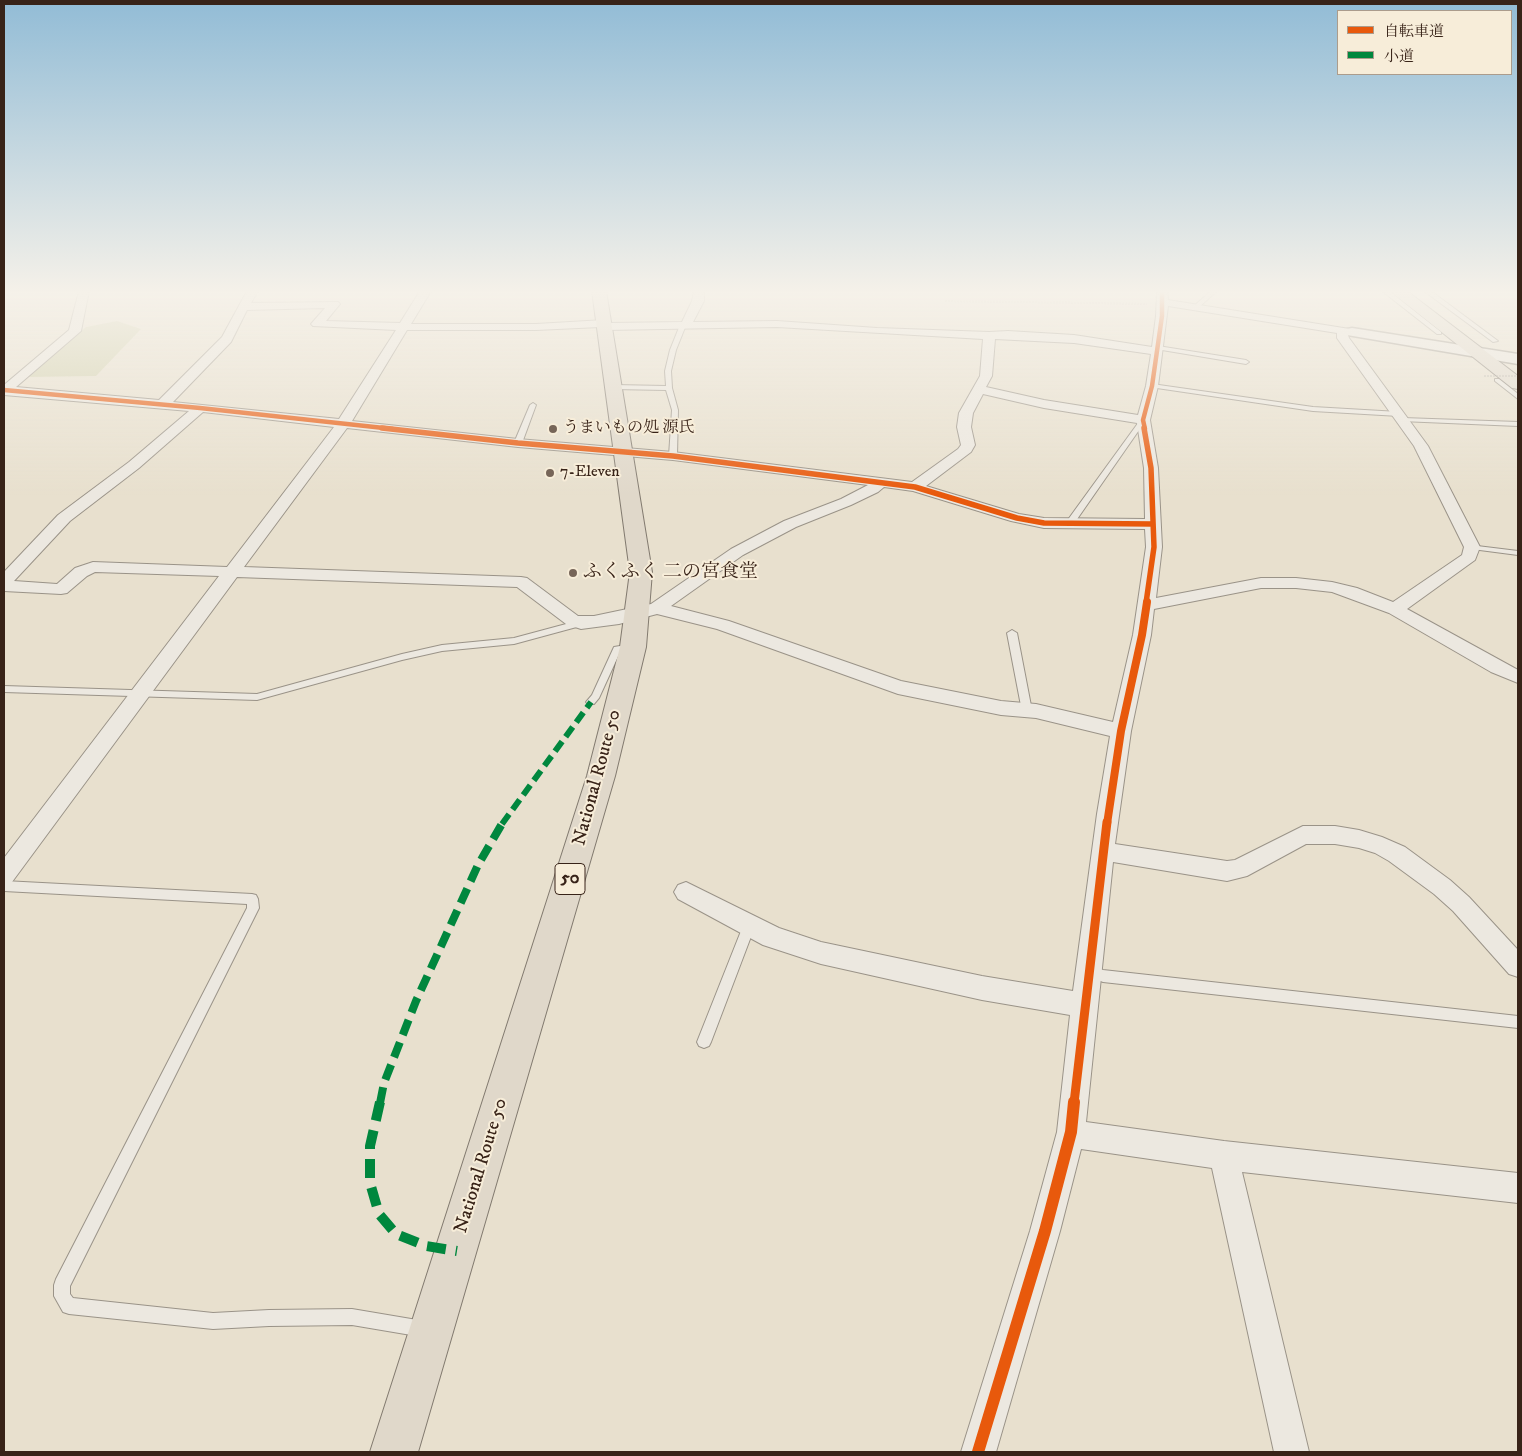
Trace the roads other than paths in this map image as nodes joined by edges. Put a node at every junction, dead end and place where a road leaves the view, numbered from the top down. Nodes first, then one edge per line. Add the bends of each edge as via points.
1 (42, 359) edge
2 (207, 359) edge
3 (385, 359) edge
4 (609, 359) edge
5 (671, 359) edge
6 (987, 359) edge
7 (1156, 359) edge
8 (1223, 359) edge
9 (1358, 359) edge
10 (1485, 359) edge
11 (1505, 359) edge
12 (1246, 362) dead end
13 (1518, 369) edge
14 (1497, 380) dead end
15 (1518, 384) edge
16 (1152, 386) junction
17 (613, 387) junction
18 (669, 388) junction
19 (980, 390) junction
20 (4, 391) edge
21 (1518, 397) edge
22 (163, 404) junction
23 (533, 405) dead end
24 (200, 408) junction
25 (1401, 417) junction
26 (1143, 420) junction
27 (343, 424) junction
28 (1518, 424) edge
29 (518, 443) junction
30 (622, 453) junction
31 (673, 456) junction
32 (881, 482) junction
33 (915, 487) junction
34 (1070, 523) junction
35 (1152, 524) junction
36 (1472, 547) junction
37 (1518, 552) edge
38 (232, 572) junction
39 (4, 582) edge
40 (4, 586) edge
41 (1146, 604) junction
42 (1395, 609) junction
43 (648, 610) junction
44 (581, 623) junction
45 (1012, 633) dead end
46 (633, 647) junction
47 (1518, 677) edge
48 (4, 689) edge
49 (141, 693) junction
50 (590, 702) dead end
51 (1027, 711) junction
52 (1121, 731) junction
53 (1103, 851) junction
54 (4, 875) edge
55 (4, 886) edge
56 (686, 892) dead end
57 (749, 926) junction
58 (1518, 966) edge
59 (1089, 971) junction
60 (1084, 1005) junction
61 (1518, 1022) edge
62 (704, 1042) dead end
63 (1071, 1132) junction
64 (1224, 1155) junction
65 (1518, 1188) edge
66 (432, 1331) junction
67 (394, 1452) edge
68 (978, 1452) edge
69 (1291, 1452) edge

1 - 20 street
2 - 22 street
3 - 27 street
4 - 17 highway, National Route 50 / 50
5 - 18 lane
6 - 19 street via 986,376
7 - 16 street
8 - 12 lane
9 - 25 street
10 - 15 highway
11 - 13 highway
14 - 21 lane
16 - 25 lane via 1313,409
16 - 26 street
17 - 18 lane
17 - 30 highway, National Route 50 / 50
18 - 31 lane via 675,410
19 - 26 street
19 - 33 street via 966,414 964,427 968,445 964,452
20 - 22 street
22 - 24 street
23 - 29 lane
24 - 27 street
24 - 39 street via 134,465 64,518
25 - 28 lane
25 - 36 street via 1424,451
26 - 34 lane
26 - 35 street via 1151,468
27 - 29 street
27 - 38 street
29 - 30 street
30 - 31 street
30 - 43 highway, National Route 50 / 50
31 - 32 street
32 - 33 street
32 - 43 street via 873,489 790,524 736,552
33 - 34 street via 1017,518 1044,524
34 - 35 street
35 - 41 street via 1154,547
36 - 37 lane
36 - 42 street via 1469,557
38 - 40 street via 93,567 61,589
38 - 44 street via 521,582 572,620
38 - 49 street
41 - 42 street via 1278,582 1332,587
41 - 52 street
42 - 47 street
43 - 44 street
43 - 46 highway, National Route 50 / 50
43 - 51 street via 723,624 898,687
44 - 49 lane via 514,641 442,648 402,657 257,697
45 - 51 lane
46 - 50 lane via 617,649 596,696
46 - 66 highway, National Route 50 / 50 via 601,776
48 - 49 lane
49 - 54 street
51 - 52 street
52 - 53 street
53 - 58 street via 1227,871 1303,836 1335,835 1359,839 1397,854 1442,887
53 - 59 street
55 - 66 lane via 252,899 253,908 62,1285 62,1296 69,1306 213,1321 352,1317
56 - 57 street
57 - 60 street via 796,945 844,959 982,988
57 - 62 lane
59 - 60 street
59 - 61 lane via 1103,976
60 - 63 street
63 - 64 street
63 - 68 street via 1045,1231
64 - 65 street
64 - 69 street
66 - 67 highway, National Route 50 / 50

